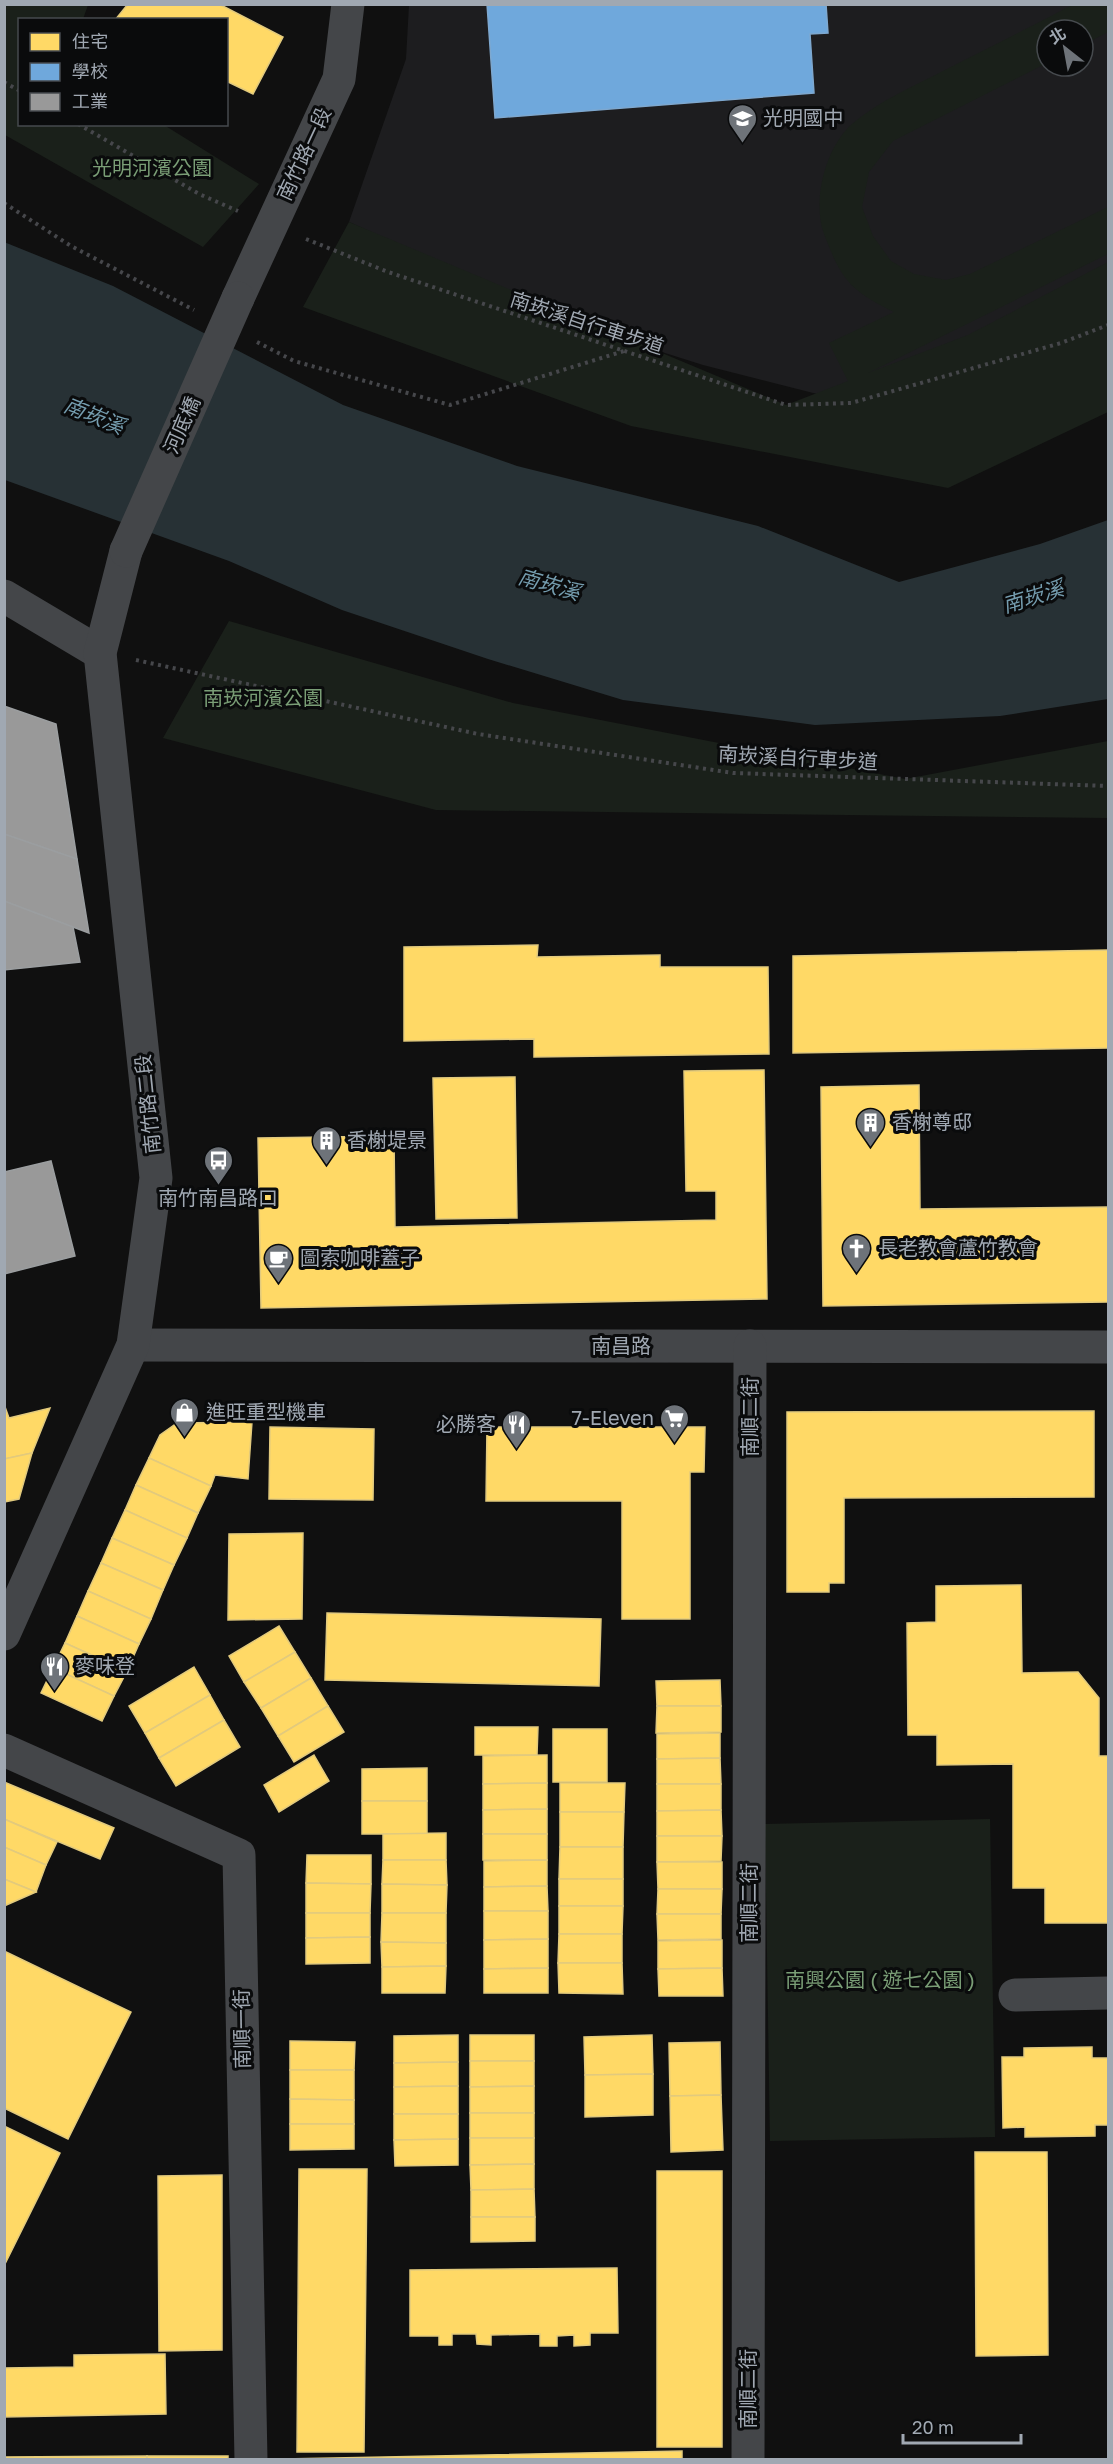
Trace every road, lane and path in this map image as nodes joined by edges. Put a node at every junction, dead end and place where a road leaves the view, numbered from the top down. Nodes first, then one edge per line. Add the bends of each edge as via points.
1 (348, 4) edge
2 (4, 82) edge
3 (18, 90) edge
4 (81, 126) edge
5 (4, 203) edge
6 (270, 225) junction
7 (238, 298) joint
8 (198, 312) dead end
9 (1108, 325) edge
10 (251, 339) dead end
11 (624, 351) junction
12 (126, 551) joint
13 (4, 596) edge
14 (100, 653) junction
15 (1108, 786) edge
16 (134, 1345) junction
17 (750, 1346) junction
18 (1108, 1347) edge
19 (4, 1634) edge
20 (4, 1750) edge
21 (1108, 1993) edge
22 (1015, 1995) dead end
23 (251, 2460) edge
24 (748, 2460) edge

1 - 6 street, 南竹路一段 via 339,79
2 - 3 path
4 - 6 path, 南崁溪自行車步道 via 199,194
5 - 8 path via 71,246
6 - 7 street, 南竹路一段
6 - 11 path, 南崁溪自行車步道 via 388,272
7 - 12 street, 河底橋, bridge
9 - 11 path, 南崁溪自行車步道 via 1061,343 851,403 786,405
10 - 11 path via 294,361 450,405
12 - 14 street, 南竹路二段
13 - 14 street
14 - 15 path, 南崁溪自行車步道 via 478,735 734,772
14 - 16 street, 南竹路二段 via 156,1178
16 - 17 street, 南昌路
16 - 19 street, 南竹路二段
17 - 18 street, 南昌路
17 - 24 street, 南順二街
20 - 23 street, 南順一街 via 239,1855
21 - 22 street

